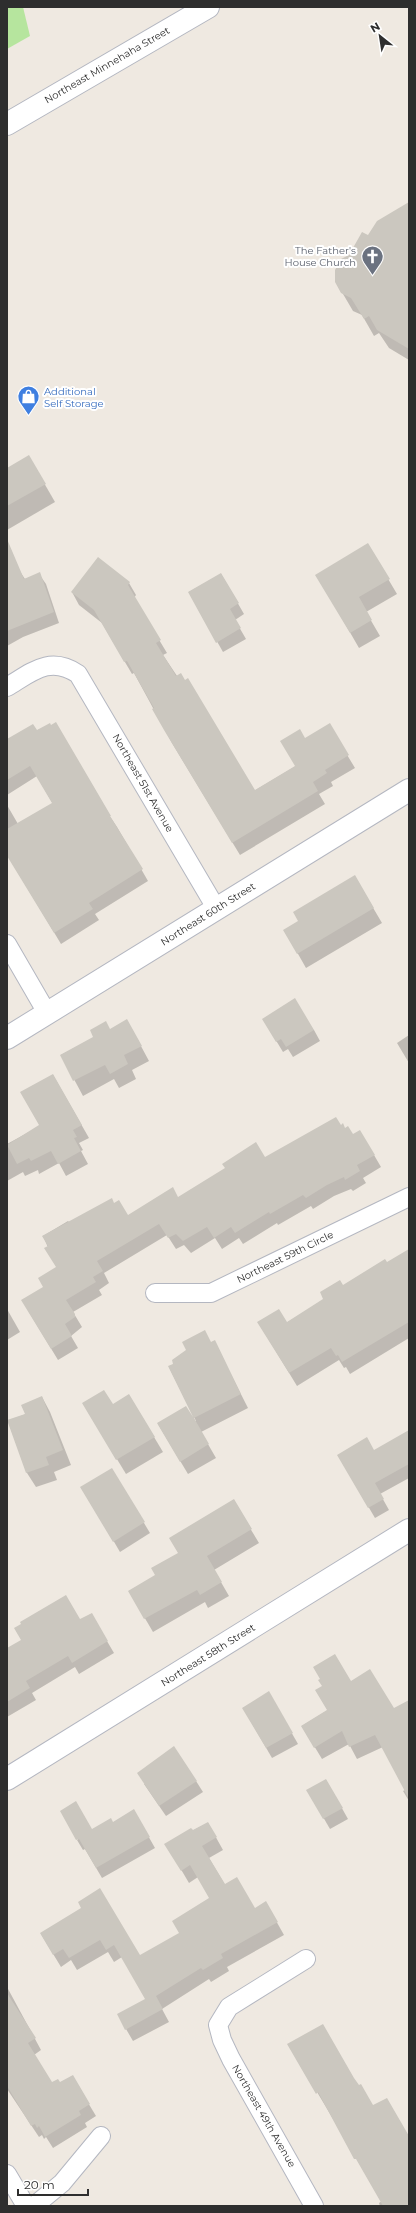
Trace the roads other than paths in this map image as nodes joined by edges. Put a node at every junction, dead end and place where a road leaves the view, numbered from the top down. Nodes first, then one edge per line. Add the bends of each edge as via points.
1 (208, 7) edge
2 (7, 124) edge
3 (7, 687) edge
4 (409, 790) edge
5 (216, 908) junction
6 (7, 944) edge
7 (47, 1013) junction
8 (7, 1038) edge
9 (409, 1197) edge
10 (155, 1293) dead end
11 (409, 1530) edge
12 (7, 1779) edge
13 (306, 1959) dead end
14 (101, 2136) dead end
15 (7, 2174) edge
16 (26, 2206) edge
17 (34, 2206) edge
18 (314, 2206) edge

1 - 2 street, Northeast Minnehaha Street
3 - 5 street, Northeast 51st Avenue via 45,666 63,665 78,674
4 - 5 street, Northeast 60th Street
5 - 7 street, Northeast 60th Street
6 - 7 street
7 - 8 street, Northeast 60th Street
9 - 10 street, Northeast 59th Circle via 211,1293
11 - 12 street, Northeast 58th Street
13 - 18 street, Northeast 49th Avenue via 229,2007 218,2025 231,2059
14 - 17 street via 62,2183
15 - 16 street

